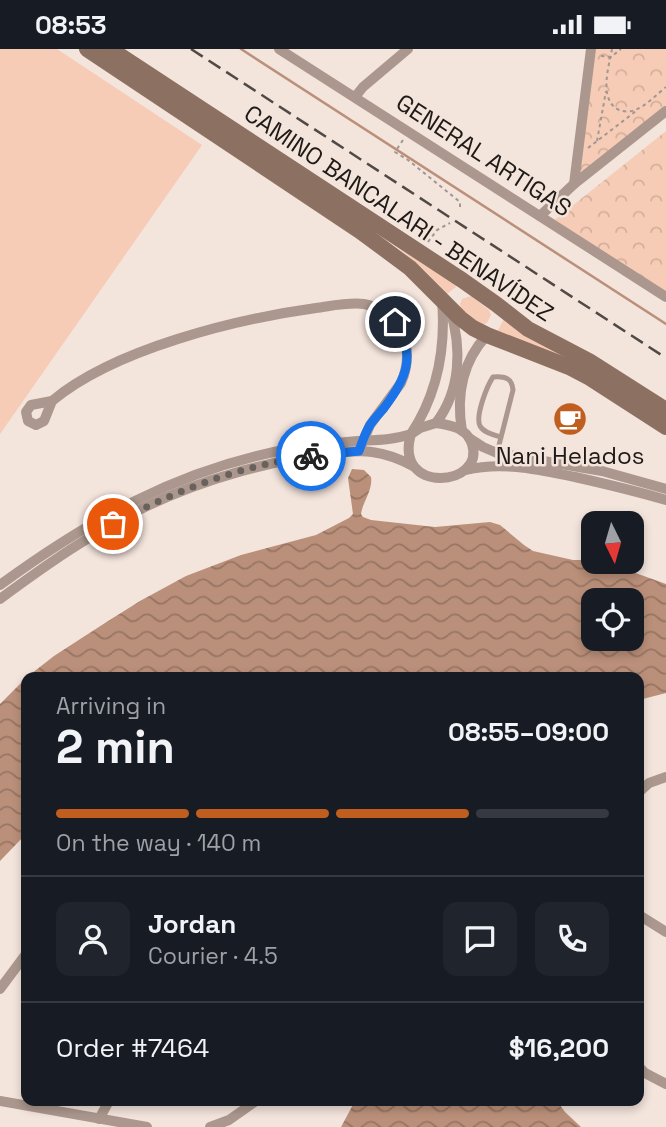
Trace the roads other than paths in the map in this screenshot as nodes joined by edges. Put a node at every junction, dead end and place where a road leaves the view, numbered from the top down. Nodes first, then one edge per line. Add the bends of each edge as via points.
1 (87, 49) edge
2 (110, 49) edge
3 (279, 49) edge
4 (408, 49) edge
5 (590, 52) edge
6 (355, 97) junction
7 (666, 111) edge
8 (574, 184) junction
9 (540, 216) junction
10 (473, 289) junction
11 (666, 297) edge
12 (446, 304) junction
13 (496, 304) junction
14 (487, 335) junction
15 (52, 401) dead end
16 (666, 410) edge
17 (436, 423) junction
18 (666, 427) edge
19 (411, 434) junction
20 (466, 434) junction
21 (490, 434) junction
22 (500, 437) junction
23 (361, 446) junction
24 (492, 451) junction
25 (493, 465) junction
26 (412, 466) junction
27 (466, 470) junction
28 (648, 489) junction
29 (666, 489) edge
30 (666, 500) edge
31 (76, 539) junction
32 (0, 585) edge
33 (0, 599) edge
34 (666, 777) edge
35 (644, 788) edge
36 (644, 918) edge
37 (666, 932) edge
38 (21, 961) edge
39 (0, 989) edge
40 (644, 1072) edge
41 (666, 1084) edge
42 (0, 1101) edge
43 (21, 1105) edge
44 (28, 1106) edge
45 (106, 1106) edge
46 (249, 1106) edge
47 (99, 1119) junction
48 (147, 1127) edge
49 (210, 1127) edge

1 - 12 main road, CAMINO BANCALARI - BENAVÍDEZ via 360,231 410,268
2 - 10 main road, CAMINO BANCALARI - BENAVÍDEZ
3 - 6 street, GENERAL ARTIGAS
4 - 6 street
5 - 8 street
6 - 9 street, GENERAL ARTIGAS
7 - 8 street
8 - 9 street
9 - 11 street, GENERAL ARTIGAS
10 - 12 main road via 460,291
10 - 13 main road, CAMINO BANCALARI - BENAVÍDEZ
12 - 14 main road, CAMINO BANCALARI - BENAVÍDEZ
12 - 17 street via 456,333 457,371 449,405
12 - 19 street via 439,369 427,408
13 - 14 main road via 498,318
13 - 16 main road, CAMINO BANCALARI - BENAVÍDEZ via 527,329 589,361
14 - 18 main road, CAMINO BANCALARI - BENAVÍDEZ via 569,367
14 - 20 street via 472,352 462,385 459,400
15 - 23 street via 100,371 178,340 300,310 360,303 373,306 395,322 403,335 407,360 401,383 370,425
17 - 19 street
17 - 20 street
19 - 23 street
19 - 26 street via 408,458
20 - 24 street
20 - 27 street via 473,453
21 - 22 lane
21 - 22 lane via 479,425 479,417 489,382 502,376 510,379 513,390
21 - 24 lane
22 - 24 lane
23 - 26 street
23 - 31 street via 213,475
24 - 25 street
24 - 28 street via 602,471
25 - 27 street
25 - 28 street
26 - 27 street via 439,478
28 - 29 street
28 - 30 street
31 - 32 street
31 - 33 street
34 - 35 street
36 - 37 street
38 - 39 street
40 - 41 street
42 - 43 street
44 - 47 street
45 - 47 street
46 - 49 street
47 - 48 street

